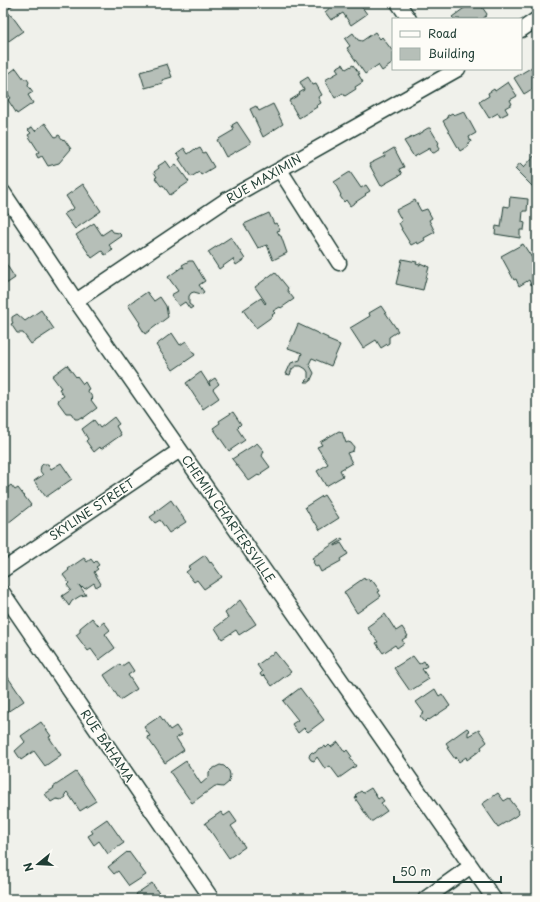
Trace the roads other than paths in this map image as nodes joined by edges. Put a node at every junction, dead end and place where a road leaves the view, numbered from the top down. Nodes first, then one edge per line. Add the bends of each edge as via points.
1 (398, 3) edge
2 (408, 18) edge
3 (537, 19) edge
4 (522, 29) edge
5 (449, 71) edge
6 (280, 170) junction
7 (3, 192) edge
8 (339, 263) dead end
9 (76, 301) junction
10 (180, 450) junction
11 (3, 570) edge
12 (3, 593) edge
13 (471, 866) junction
14 (212, 899) edge
15 (425, 899) edge
16 (494, 899) edge

1 - 2 street
3 - 4 street
5 - 6 street, RUE MAXIMIN
6 - 8 street
6 - 9 street, RUE MAXIMIN via 226,200
7 - 9 street, CHEMIN CHARTERSVILLE
9 - 10 street, CHEMIN CHARTERSVILLE
10 - 11 street, SKYLINE STREET
10 - 13 street, CHEMIN CHARTERSVILLE
12 - 14 street, RUE BAHAMA
13 - 15 street
13 - 16 street, CHEMIN CHARTERSVILLE

